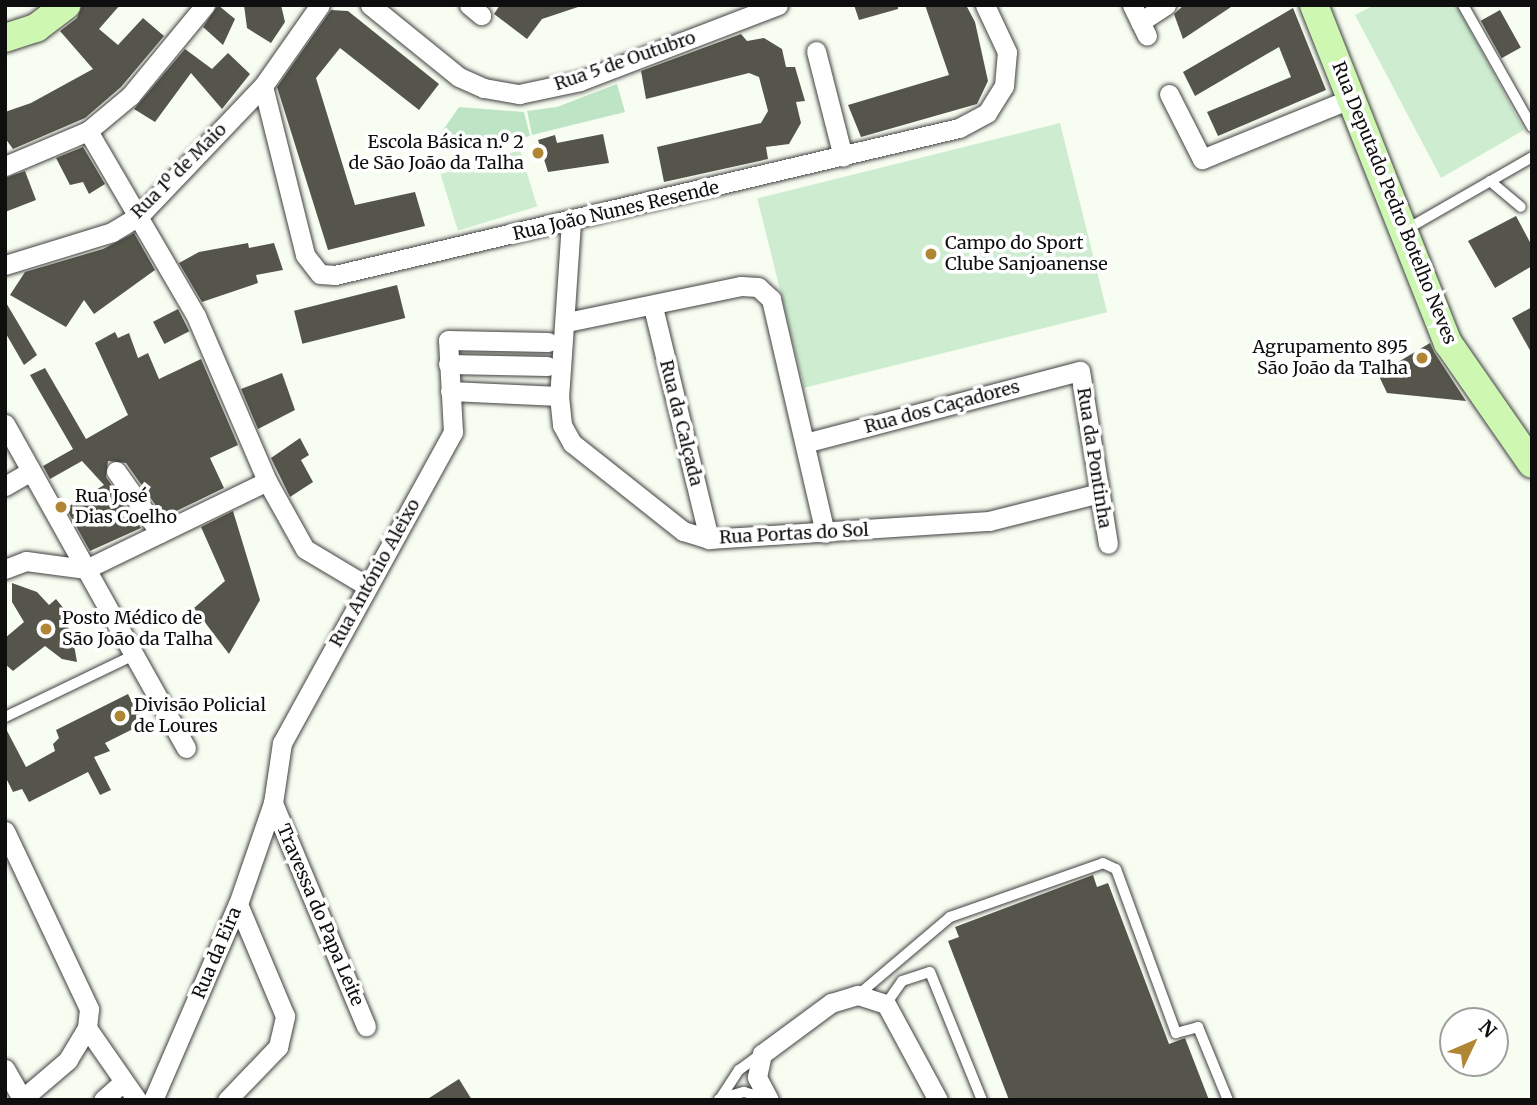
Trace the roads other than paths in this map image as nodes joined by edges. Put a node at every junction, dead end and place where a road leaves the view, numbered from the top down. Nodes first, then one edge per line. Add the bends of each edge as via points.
1 (66, 5) edge
2 (205, 5) edge
3 (320, 5) edge
4 (370, 5) edge
5 (778, 5) edge
6 (985, 5) edge
7 (1166, 5) edge
8 (1314, 5) edge
9 (1463, 5) edge
10 (1140, 21) edge
11 (5, 38) edge
12 (816, 51) dead end
13 (263, 86) junction
14 (1169, 94) dead end
15 (1352, 97) junction
16 (1532, 127) edge
17 (88, 131) junction
18 (843, 157) junction
19 (1532, 157) edge
20 (5, 166) edge
21 (1490, 181) junction
22 (1521, 207) dead end
23 (140, 215) junction
24 (571, 222) junction
25 (1403, 231) junction
26 (5, 265) edge
27 (653, 307) junction
28 (566, 322) junction
29 (548, 342) dead end
30 (448, 364) junction
31 (547, 366) dead end
32 (1080, 371) joint
33 (450, 391) junction
34 (559, 396) junction
35 (5, 424) edge
36 (805, 443) junction
37 (1532, 464) edge
38 (31, 471) junction
39 (116, 471) dead end
40 (267, 481) junction
41 (5, 486) edge
42 (1100, 494) junction
43 (160, 533) junction
44 (825, 533) junction
45 (709, 539) junction
46 (1108, 544) dead end
47 (5, 569) edge
48 (86, 569) junction
49 (367, 586) junction
50 (132, 656) junction
51 (5, 717) edge
52 (186, 748) dead end
53 (273, 803) junction
54 (5, 831) edge
55 (238, 904) junction
56 (858, 995) junction
57 (886, 1004) junction
58 (366, 1027) dead end
59 (87, 1028) junction
60 (761, 1054) junction
61 (5, 1069) edge
62 (124, 1081) junction
63 (21, 1099) edge
64 (720, 1099) edge
65 (103, 1100) edge
66 (137, 1100) edge
67 (153, 1100) edge
68 (227, 1100) edge
69 (769, 1100) edge
70 (938, 1100) edge
71 (982, 1100) edge
72 (1228, 1100) edge

1 - 11 street via 36,28
2 - 17 street via 130,96
3 - 13 street, Rua 1º de Maio
4 - 5 street, Rua 5 de Outubro via 459,77 484,88 519,94 580,80
6 - 18 street, Rua João Nunes Resende via 1007,52 1004,86 987,113 959,128
7 - 10 street
8 - 15 street, Rua Deputado Pedro Botelho Neves
9 - 16 lane
12 - 18 street
13 - 23 street, Rua 1º de Maio
13 - 24 street, Rua João Nunes Resende via 305,255 320,274
14 - 15 street via 1202,159
15 - 25 street, Rua Deputado Pedro Botelho Neves
17 - 20 street
17 - 23 street
18 - 24 street, Rua João Nunes Resende
19 - 21 lane
21 - 22 lane
21 - 25 lane
23 - 26 street, Rua 1º de Maio via 112,232
23 - 40 street via 196,316
24 - 28 street, Rua Portas do Sol
25 - 37 street, Rua Deputado Pedro Botelho Neves via 1448,343
27 - 28 street
27 - 36 street via 741,286 758,287 771,299
27 - 45 street, Rua da Calçada
28 - 34 street, Rua Portas do Sol
29 - 30 street, Rua António Aleixo via 448,340
30 - 31 street
30 - 33 street, Rua António Aleixo
32 - 36 street, Rua dos Caçadores
32 - 42 street, Rua da Pontinha
33 - 34 street
33 - 49 street, Rua António Aleixo via 453,432
34 - 45 street, Rua Portas do Sol via 562,425 572,443 683,531
35 - 38 street
36 - 44 street
38 - 41 street
38 - 48 street
39 - 43 street
40 - 43 street
40 - 49 street via 305,548
42 - 44 street, Rua Portas do Sol via 989,522
42 - 46 street, Rua da Pontinha
43 - 48 street
44 - 45 street, Rua Portas do Sol
47 - 48 street via 26,561
48 - 50 street
49 - 53 street, Rua António Aleixo via 282,743
50 - 51 lane
50 - 52 street
53 - 55 street, Rua da Eira
53 - 58 street, Travessa do Papa Leite
54 - 59 street via 89,1009
55 - 67 street, Rua da Eira
55 - 68 street via 285,1016 278,1047
56 - 57 street
56 - 60 street via 831,1003
56 - 72 lane via 950,917 1103,863 1116,869 1176,1033 1198,1027
57 - 70 street
57 - 71 lane via 902,981 930,972
59 - 62 street
59 - 63 street via 68,1060
60 - 64 lane via 738,1070
60 - 69 street via 757,1077
61 - 63 street
62 - 65 street
62 - 66 street
64 - 69 lane via 744,1092

